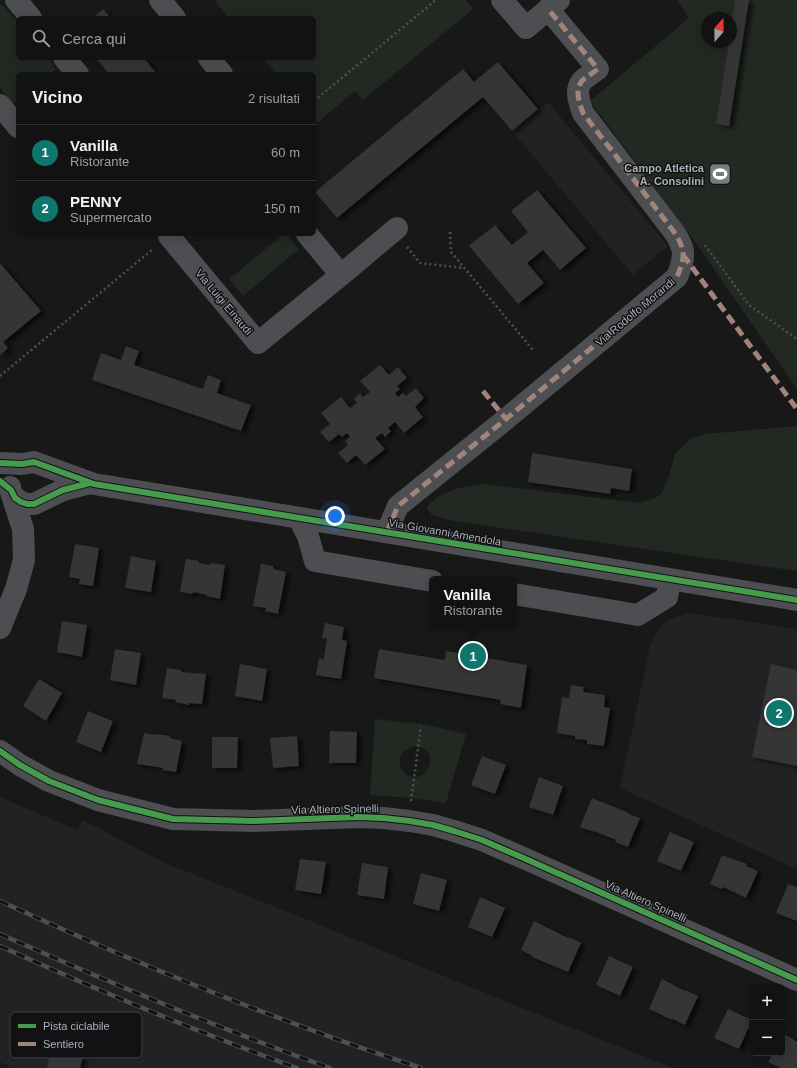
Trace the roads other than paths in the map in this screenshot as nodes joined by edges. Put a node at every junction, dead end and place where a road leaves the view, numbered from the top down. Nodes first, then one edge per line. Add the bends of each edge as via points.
1 (16, 0) edge
2 (160, 0) edge
3 (502, 0) edge
4 (554, 5) edge
5 (29, 16) edge
6 (173, 16) edge
7 (66, 60) edge
8 (211, 60) edge
9 (76, 72) edge
10 (220, 72) edge
11 (0, 106) edge
12 (16, 125) edge
13 (395, 229) road end
14 (169, 236) edge
15 (309, 236) edge
16 (341, 275) junction
17 (0, 463) edge
18 (31, 464) junction
19 (90, 483) junction
20 (7, 488) edge
21 (46, 498) junction
22 (299, 518) junction
23 (387, 532) junction
24 (429, 580) edge
25 (670, 580) junction
26 (517, 595) edge
27 (797, 600) edge
28 (1, 624) edge
29 (0, 751) edge
30 (797, 980) edge

1 - 5 street
2 - 6 street
3 - 4 street, Via Rodolfo Morandi via 526,28
4 - 23 street, Via Rodolfo Morandi via 598,68 581,83 578,91 578,101 583,113 671,228 682,246 681,266 677,277 398,506
7 - 9 street
8 - 10 street
11 - 12 street
13 - 16 street, Via Luigi Einaudi
14 - 16 street, Via Luigi Einaudi via 258,343
15 - 16 street
17 - 18 street, Via Giovanni Amendola
18 - 19 street, Via Giovanni Amendola
18 - 20 street via 17,467 10,477
18 - 21 street via 45,468 52,479 52,486
19 - 21 street, Via Giovanni Amendola via 63,490
19 - 22 street, Via Giovanni Amendola
20 - 21 street, Via Giovanni Amendola via 15,498 27,504 41,502
20 - 28 street via 23,529 24,560 16,589
22 - 23 street, Via Giovanni Amendola
22 - 24 street via 308,536 315,561
23 - 25 street, Via Giovanni Amendola
25 - 26 street via 667,597 638,615
25 - 27 street, Via Giovanni Amendola
29 - 30 street, Via Altiero Spinelli via 49,781 98,800 173,819 254,821 383,818 433,825 454,831 535,863

